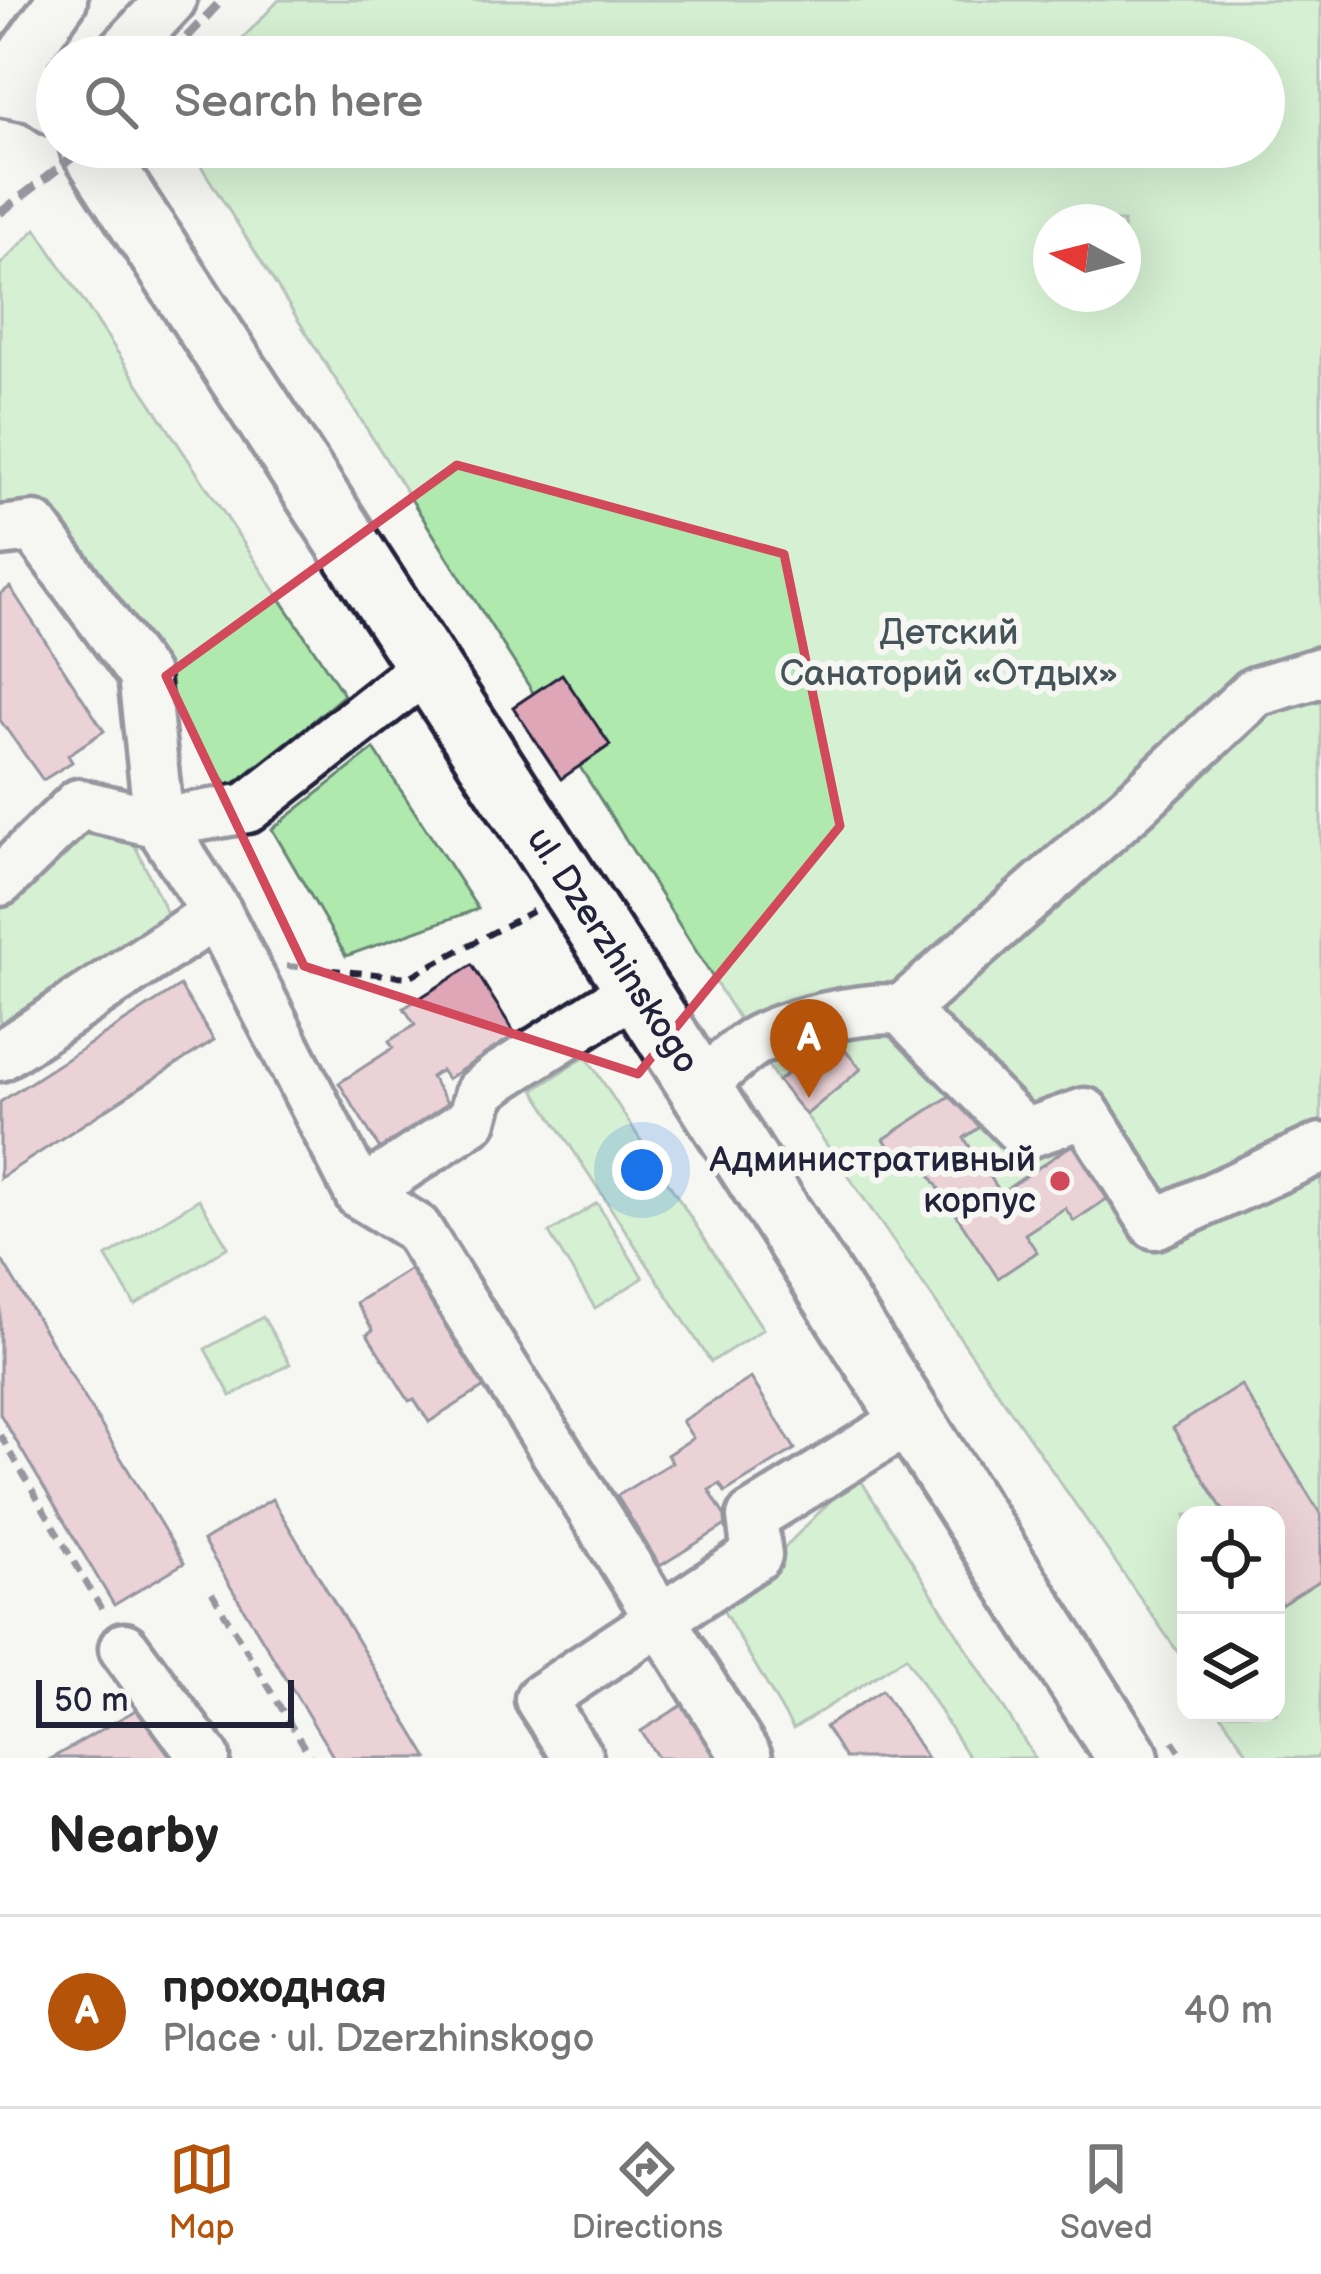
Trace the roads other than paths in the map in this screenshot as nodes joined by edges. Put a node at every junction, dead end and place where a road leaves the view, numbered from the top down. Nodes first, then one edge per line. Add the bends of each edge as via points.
1 (62, 0) edge
2 (171, 0) edge
3 (45, 36) edge
4 (138, 36) edge
5 (36, 56) edge
6 (20, 91) edge
7 (105, 168) edge
8 (0, 531) edge
9 (428, 666) junction
10 (1321, 672) edge
11 (159, 823) junction
12 (0, 881) edge
13 (217, 913) junction
14 (637, 989) junction
15 (902, 1010) junction
16 (0, 1056) edge
17 (699, 1087) junction
18 (1321, 1148) edge
19 (360, 1194) junction
20 (912, 1418) junction
21 (657, 1619) junction
22 (124, 1648) road end
23 (205, 1758) edge
24 (578, 1758) edge
25 (748, 1758) edge
26 (1128, 1758) edge

1 - 3 lane
2 - 4 lane
5 - 6 lane
7 - 9 main road, ul. Dzerzhinskogo
8 - 11 lane via 34,527 143,675
9 - 11 lane via 247,808
9 - 14 main road, ul. Dzerzhinskogo
10 - 15 lane via 1256,692
11 - 12 lane via 79,804
11 - 13 lane
13 - 16 lane
13 - 19 lane
14 - 17 main road, ul. Dzerzhinskogo
14 - 19 lane via 499,1077 480,1092 472,1120
15 - 17 lane via 848,1011 753,1042
15 - 18 lane via 1025,1134 1085,1113 1155,1224
17 - 20 main road, ul. Dzerzhinskogo
19 - 21 lane via 416,1228
20 - 21 lane via 752,1517 757,1555
20 - 26 main road, ul. Dzerzhinskogo
21 - 24 lane via 540,1700
21 - 25 lane
22 - 23 lane

